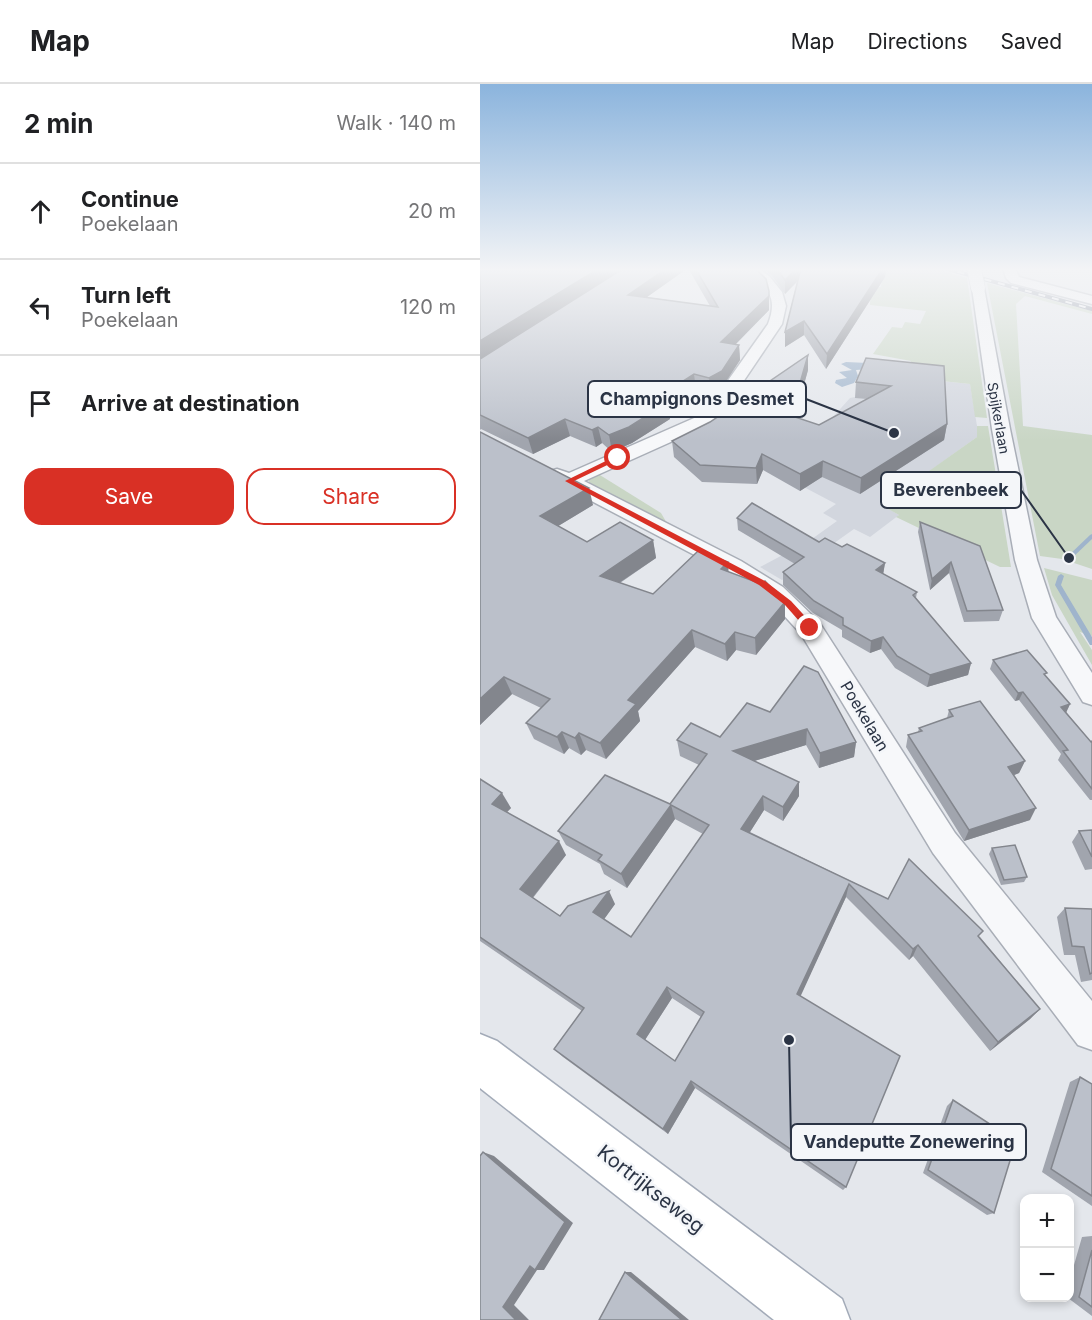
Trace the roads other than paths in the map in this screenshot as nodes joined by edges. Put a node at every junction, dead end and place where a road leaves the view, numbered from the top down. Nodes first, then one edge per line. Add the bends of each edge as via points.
1 (774, 326) edge
2 (984, 326) edge
3 (530, 462) edge
4 (568, 481) junction
5 (1092, 695) edge
6 (1092, 1031) edge
7 (480, 1058) edge
8 (821, 1320) edge

1 - 4 street via 718,410 693,427
2 - 5 street, Spijkerlaan, bridge via 1026,560 1044,618
3 - 4 street, Poekelaan
4 - 6 street, Poekelaan via 734,566 788,603 830,656 944,843
7 - 8 main road, Kortrijkseweg

